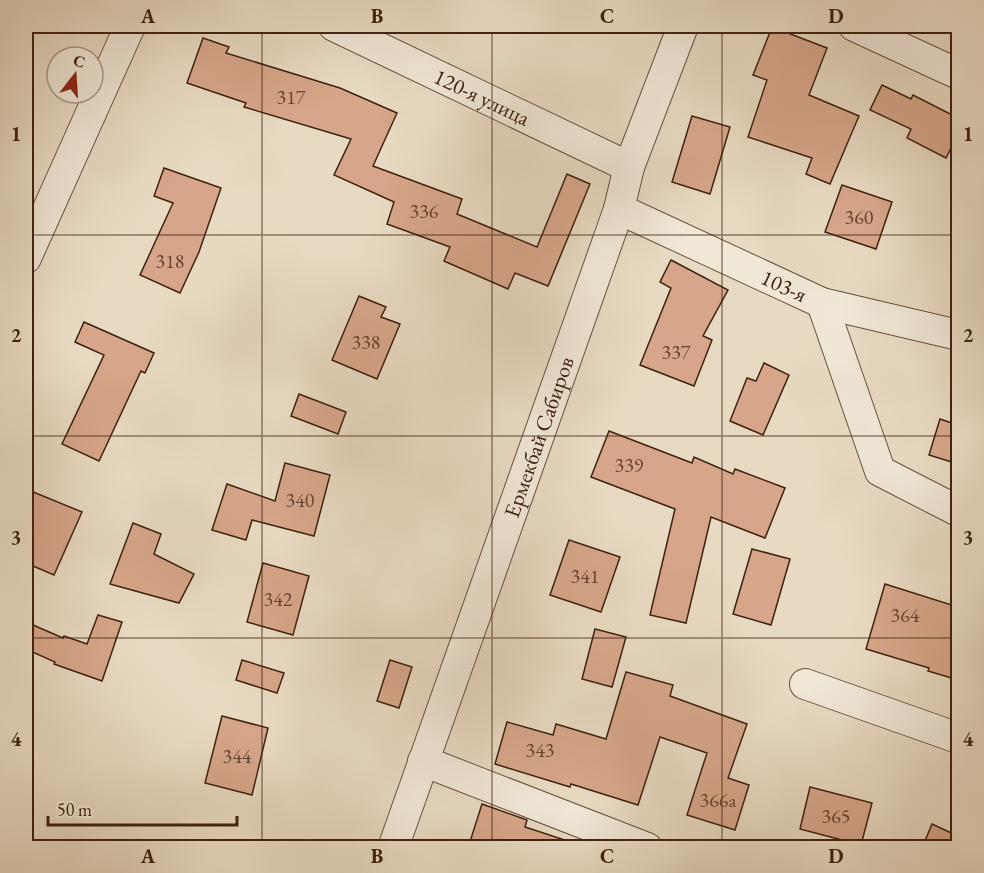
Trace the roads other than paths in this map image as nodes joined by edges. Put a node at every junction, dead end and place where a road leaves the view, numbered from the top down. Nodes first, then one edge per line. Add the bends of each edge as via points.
1 (130, 26) edge
2 (334, 26) edge
3 (683, 26) edge
4 (854, 26) edge
5 (958, 74) edge
6 (629, 167) junction
7 (619, 209) junction
8 (26, 258) edge
9 (822, 303) junction
10 (958, 335) edge
11 (958, 511) edge
12 (805, 684) dead end
13 (958, 738) edge
14 (423, 761) junction
15 (393, 848) edge
16 (647, 848) edge

1 - 8 street
2 - 6 street, 120-я улица
3 - 6 street, Ермекбай Сабиров
4 - 5 street
6 - 7 street, Ермекбай Сабиров
7 - 9 street, 103-я
7 - 14 street, Ермекбай Сабиров
9 - 10 street, 103-я
9 - 11 street via 880,471
12 - 13 street
14 - 15 street, Ермекбай Сабиров
14 - 16 street

